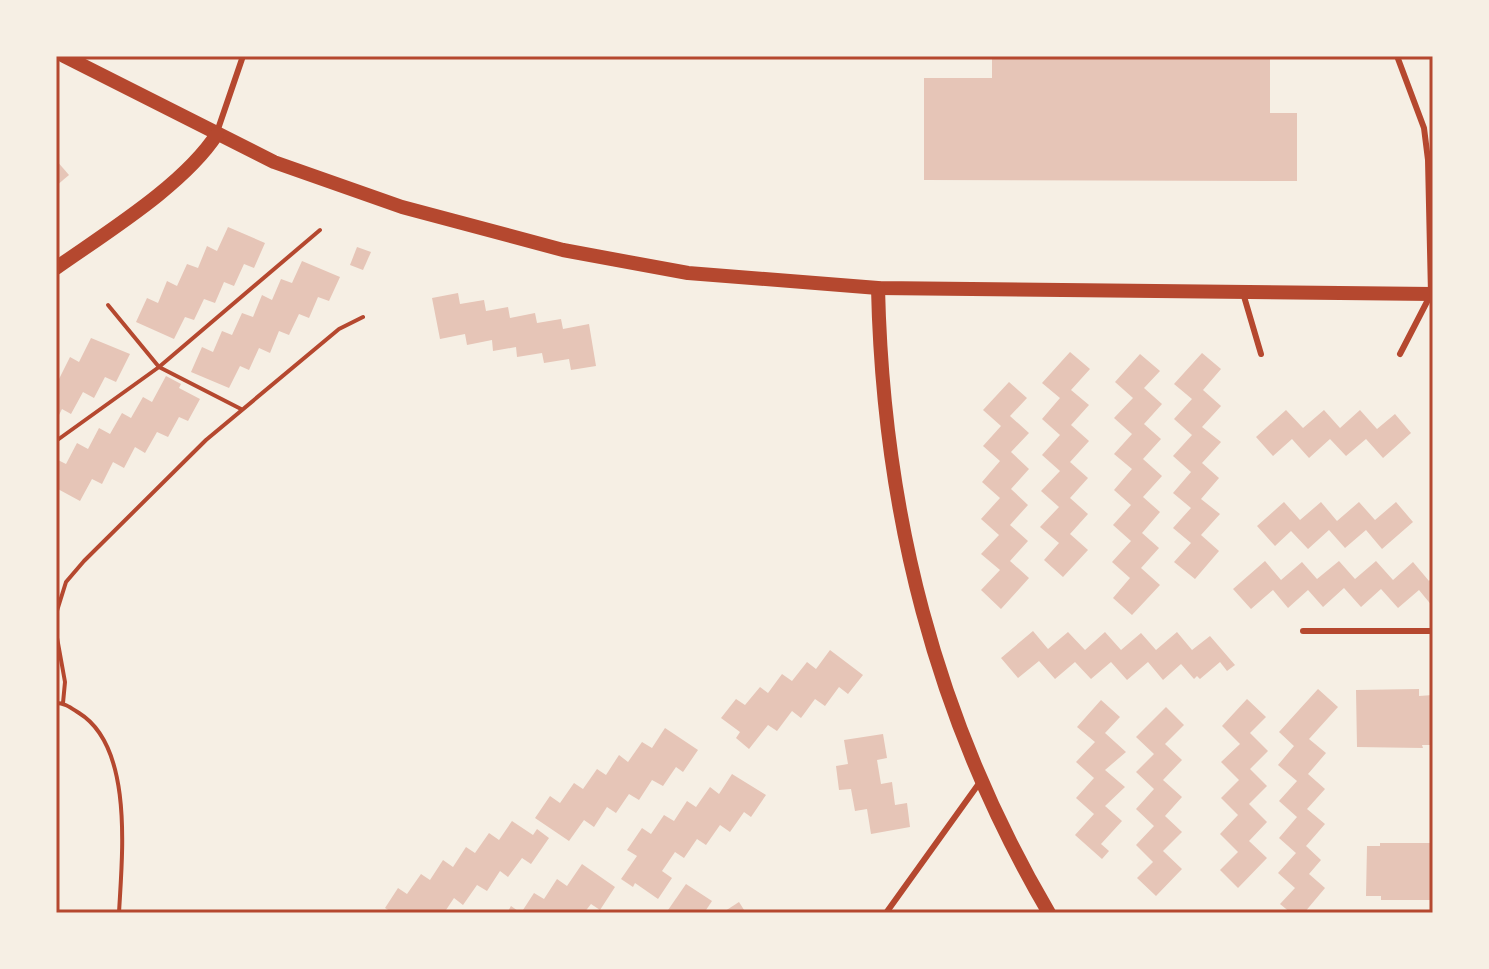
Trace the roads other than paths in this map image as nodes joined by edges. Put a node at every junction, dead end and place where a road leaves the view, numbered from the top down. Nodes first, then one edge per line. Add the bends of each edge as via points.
1 (64, 56) edge
2 (243, 56) edge
3 (1397, 56) edge
4 (217, 134) junction
5 (56, 268) edge
6 (878, 288) junction
7 (1243, 293) junction
8 (1432, 294) edge
9 (1261, 354) dead end
10 (1400, 354) dead end
11 (1303, 631) dead end
12 (1433, 631) edge
13 (980, 782) junction
14 (886, 913) edge
15 (1049, 913) edge

1 - 4 street
2 - 4 lane
3 - 8 lane via 1424,128
4 - 5 street via 175,181
4 - 6 street via 274,162 402,207 530,241 688,273
6 - 7 street
6 - 13 street via 880,369 895,497 929,641
7 - 8 street
7 - 9 lane
8 - 10 lane
11 - 12 lane
13 - 14 lane
13 - 15 street

